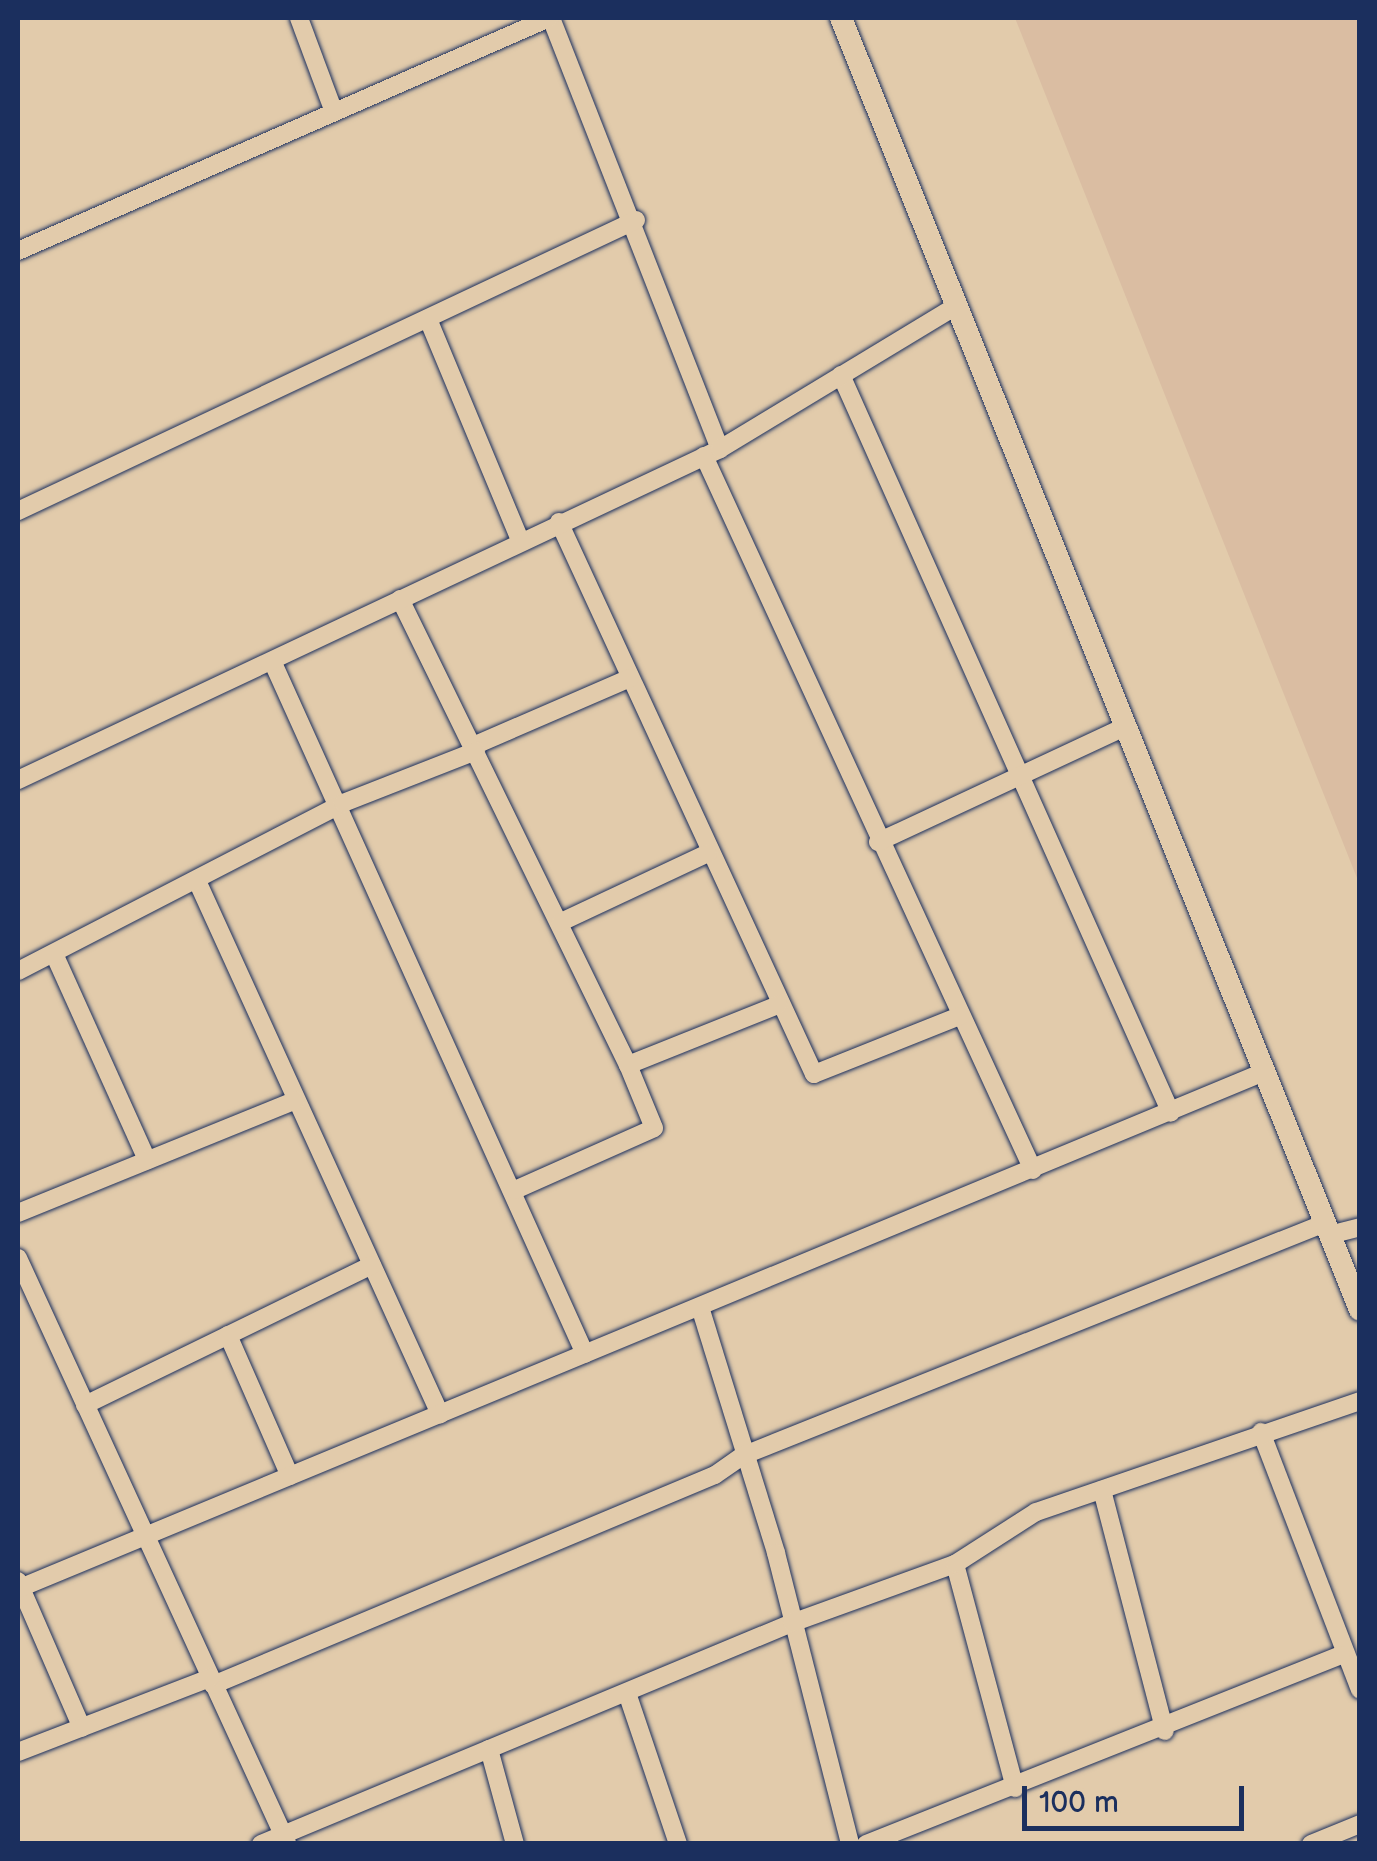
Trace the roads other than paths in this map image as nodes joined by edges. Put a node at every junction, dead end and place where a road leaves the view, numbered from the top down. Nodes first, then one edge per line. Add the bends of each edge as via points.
1 (298, 18) edge
2 (550, 18) edge
3 (841, 18) edge
4 (334, 112) junction
5 (636, 220) junction
6 (18, 251) edge
7 (956, 306) junction
8 (428, 319) junction
9 (841, 375) junction
10 (712, 452) junction
11 (18, 511) edge
12 (559, 522) junction
13 (518, 538) junction
14 (400, 599) junction
15 (274, 663) junction
16 (630, 678) junction
17 (1127, 726) junction
18 (474, 749) junction
19 (1022, 778) junction
20 (18, 780) edge
21 (342, 804) junction
22 (878, 842) junction
23 (708, 853) junction
24 (198, 883) junction
25 (561, 922) junction
26 (55, 956) junction
27 (18, 971) edge
28 (778, 1005) junction
29 (960, 1016) junction
30 (628, 1065) junction
31 (1264, 1072) junction
32 (296, 1100) junction
33 (1171, 1113) junction
34 (148, 1160) junction
35 (1033, 1170) junction
36 (516, 1190) junction
37 (18, 1213) edge
38 (1360, 1227) edge
39 (1327, 1229) junction
40 (18, 1258) edge
41 (372, 1265) junction
42 (700, 1307) junction
43 (1360, 1310) edge
44 (228, 1334) junction
45 (585, 1354) junction
46 (1360, 1401) edge
47 (85, 1404) junction
48 (440, 1414) junction
49 (1261, 1432) junction
50 (742, 1456) junction
51 (290, 1476) junction
52 (1102, 1490) junction
53 (145, 1536) junction
54 (956, 1564) junction
55 (19, 1584) edge
56 (792, 1623) junction
57 (1341, 1655) junction
58 (212, 1681) junction
59 (1360, 1690) edge
60 (628, 1696) junction
61 (82, 1728) junction
62 (1165, 1731) junction
63 (490, 1748) junction
64 (18, 1752) edge
65 (1016, 1788) junction
66 (1360, 1824) edge
67 (286, 1840) edge
68 (261, 1844) edge
69 (515, 1844) edge
70 (678, 1844) edge
71 (850, 1844) edge
72 (866, 1844) edge
73 (1312, 1844) edge

1 - 4 street
2 - 4 street
2 - 5 street
3 - 7 street
4 - 6 street
5 - 8 street
5 - 10 street
7 - 9 street
7 - 17 street
8 - 11 street
8 - 13 street
9 - 10 street
9 - 19 street
10 - 12 street
10 - 22 street
12 - 13 street
12 - 16 street
13 - 14 street
14 - 15 street
14 - 18 street
15 - 20 street
15 - 21 street
16 - 18 street
16 - 23 street
17 - 19 street
17 - 31 street
18 - 21 street
18 - 25 street
19 - 22 street
19 - 33 street
21 - 24 street
21 - 36 street
22 - 29 street
23 - 25 street
23 - 28 street
24 - 26 street
24 - 32 street
25 - 30 street
26 - 27 street
26 - 34 street
28 - 29 street via 814,1074
28 - 30 street
29 - 35 street
30 - 36 street via 654,1128
31 - 33 street
31 - 39 street
32 - 34 street
32 - 41 street
33 - 35 street
34 - 37 street
35 - 42 street
36 - 45 street
38 - 39 street
39 - 43 street
39 - 50 street
40 - 47 street
41 - 44 street
41 - 48 street
42 - 45 street
42 - 50 street
44 - 47 street
44 - 51 street
45 - 48 street
46 - 49 street
47 - 53 street
48 - 51 street
49 - 52 street
49 - 57 street
50 - 56 street
50 - 58 street via 715,1475
51 - 53 street
52 - 54 street via 1036,1512
52 - 62 street
53 - 55 street
53 - 58 street
54 - 56 street
54 - 65 street
55 - 61 street
56 - 60 street
56 - 71 street
57 - 59 street
57 - 62 street
58 - 61 street
58 - 67 street
60 - 63 street
60 - 70 street
61 - 64 street
62 - 65 street
63 - 67 street
63 - 69 street
65 - 72 street
66 - 73 street
67 - 68 street

